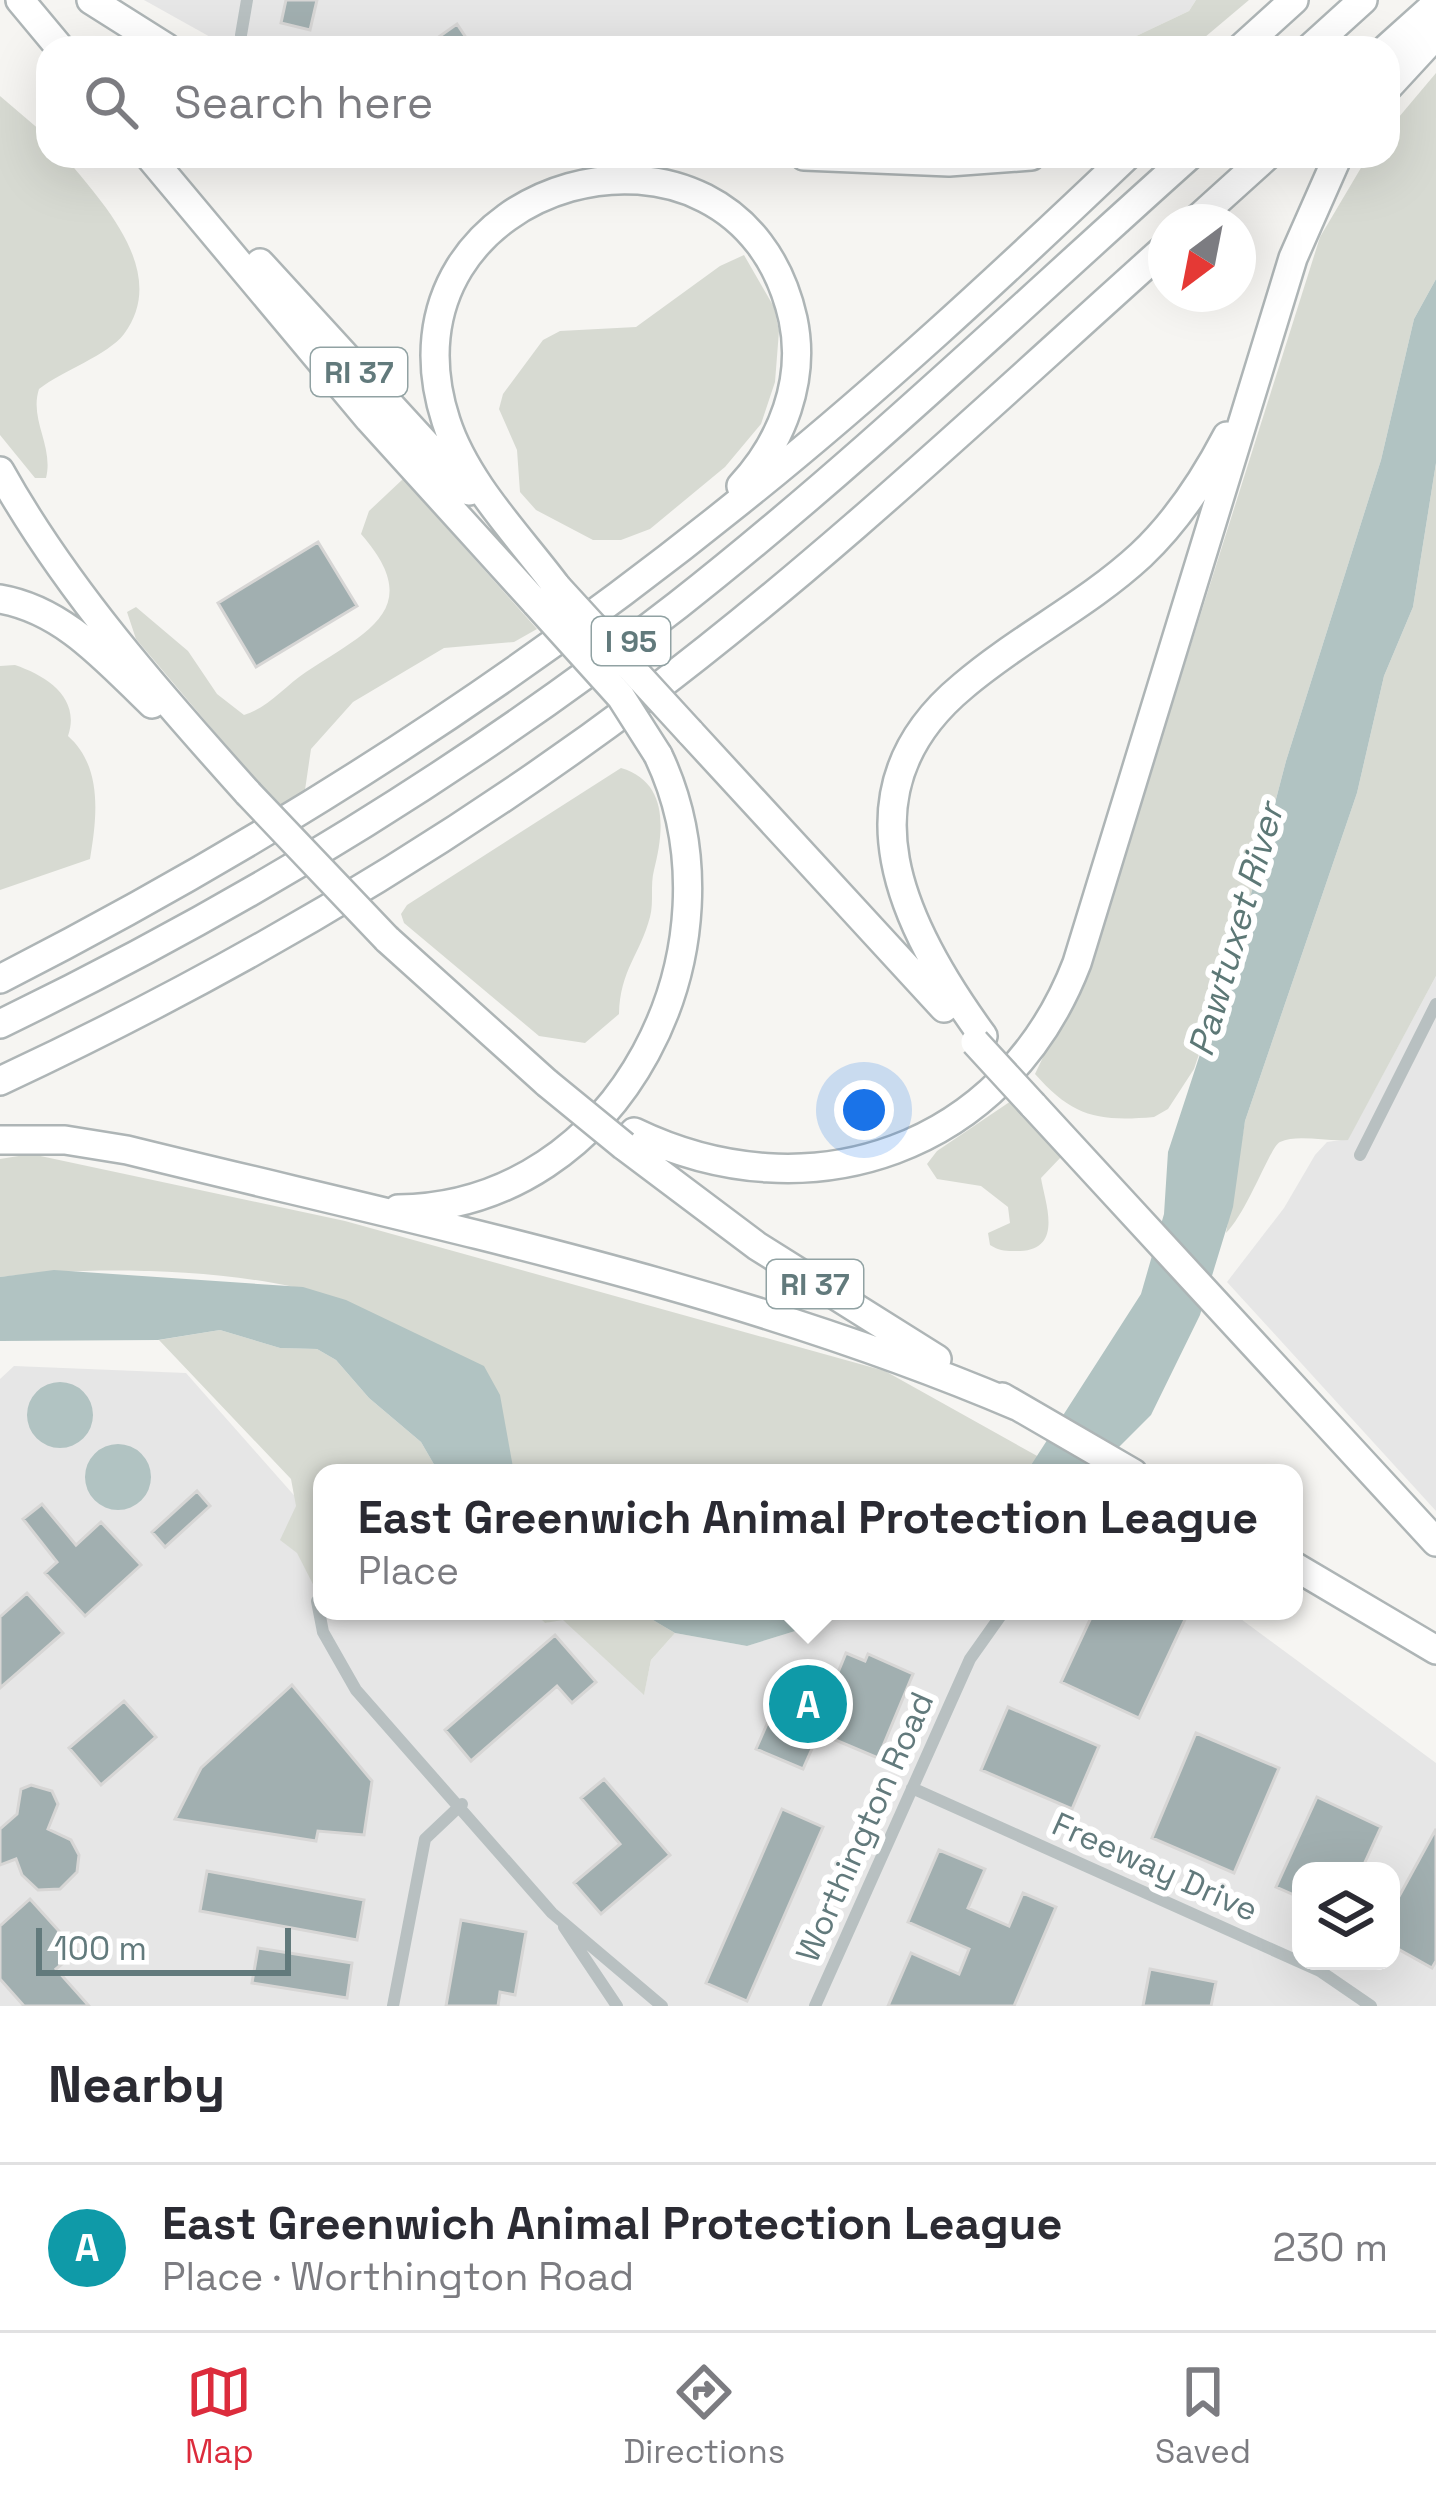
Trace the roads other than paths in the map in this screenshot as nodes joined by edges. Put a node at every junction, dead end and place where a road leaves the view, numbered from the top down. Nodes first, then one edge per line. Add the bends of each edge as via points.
1 (91, 0) edge
2 (247, 0) edge
3 (1294, 0) edge
4 (1363, 0) edge
5 (22, 2) edge
6 (1436, 4) edge
7 (241, 35) dead end
8 (1436, 35) edge
9 (52, 36) edge
10 (148, 36) edge
11 (1253, 36) edge
12 (1323, 36) edge
13 (1400, 36) edge
14 (1400, 74) edge
15 (159, 168) edge
16 (172, 168) edge
17 (1114, 168) edge
18 (1176, 168) edge
19 (1254, 168) edge
20 (1332, 168) edge
21 (1214, 204) edge
22 (1148, 263) edge
23 (1279, 302) junction
24 (0, 471) edge
25 (650, 569) junction
26 (546, 595) junction
27 (0, 599) edge
28 (248, 793) junction
29 (91, 928) junction
30 (0, 958) edge
31 (0, 979) edge
32 (1436, 1004) edge
33 (0, 1024) edge
34 (979, 1039) junction
35 (0, 1081) edge
36 (629, 1139) junction
37 (0, 1140) edge
38 (1360, 1155) dead end
39 (340, 1204) junction
40 (1017, 1406) junction
41 (1345, 1443) junction
42 (1117, 1464) edge
43 (1436, 1530) edge
44 (1436, 1542) edge
45 (1303, 1571) edge
46 (321, 1620) edge
47 (998, 1620) edge
48 (1390, 1622) junction
49 (1436, 1650) edge
50 (1436, 1662) edge
51 (912, 1788) junction
52 (462, 1804) junction
53 (557, 1916) junction
54 (393, 2006) edge
55 (617, 2006) edge
56 (662, 2006) edge
57 (815, 2006) edge
58 (1371, 2006) edge

1 - 10 highway
2 - 7 street
3 - 11 highway
4 - 12 highway
5 - 9 highway
6 - 13 highway
8 - 14 highway
15 - 26 highway via 369,419
16 - 26 highway, RI 37
17 - 25 highway via 789,460
18 - 33 highway, I 95 via 770,530 573,684 317,854
19 - 21 highway
20 - 23 highway
22 - 35 highway, I 95 via 816,560 583,742 307,921
23 - 34 highway via 1227,435 1180,511 1113,579 952,695 906,762 892,830 899,887 931,961
23 - 36 highway via 1076,963 1029,1049 943,1126 836,1167 730,1166
24 - 28 highway, RI 37 via 106,623
25 - 26 highway via 739,489 768,450 794,388 795,327 769,263 720,211 655,182 599,178 537,196 485,234 453,282 437,346 441,401 455,443
25 - 29 highway via 399,749
26 - 34 highway, RI 37, bridge via 689,732
26 - 39 highway, bridge via 658,755 685,839 688,916 670,1002 634,1076 577,1140 503,1186 428,1208
27 - 28 highway via 38,610 80,637
28 - 36 highway, RI 37, bridge via 387,938 547,1083
29 - 30 highway
29 - 31 highway
32 - 38 street
34 - 41 highway, RI 37, bridge
36 - 40 highway, RI 37 via 814,1283
37 - 39 highway via 96,1144
39 - 40 highway via 792,1319
40 - 42 highway, RI 37
41 - 43 highway
41 - 44 highway, RI 37
45 - 48 highway
46 - 52 street via 356,1690
47 - 51 street, Worthington Road via 970,1659
48 - 49 highway
48 - 50 highway
51 - 57 street, Worthington Road
51 - 58 street, Freeway Drive via 1320,1971
52 - 53 street
52 - 54 street via 425,1839
53 - 55 street
53 - 56 street

